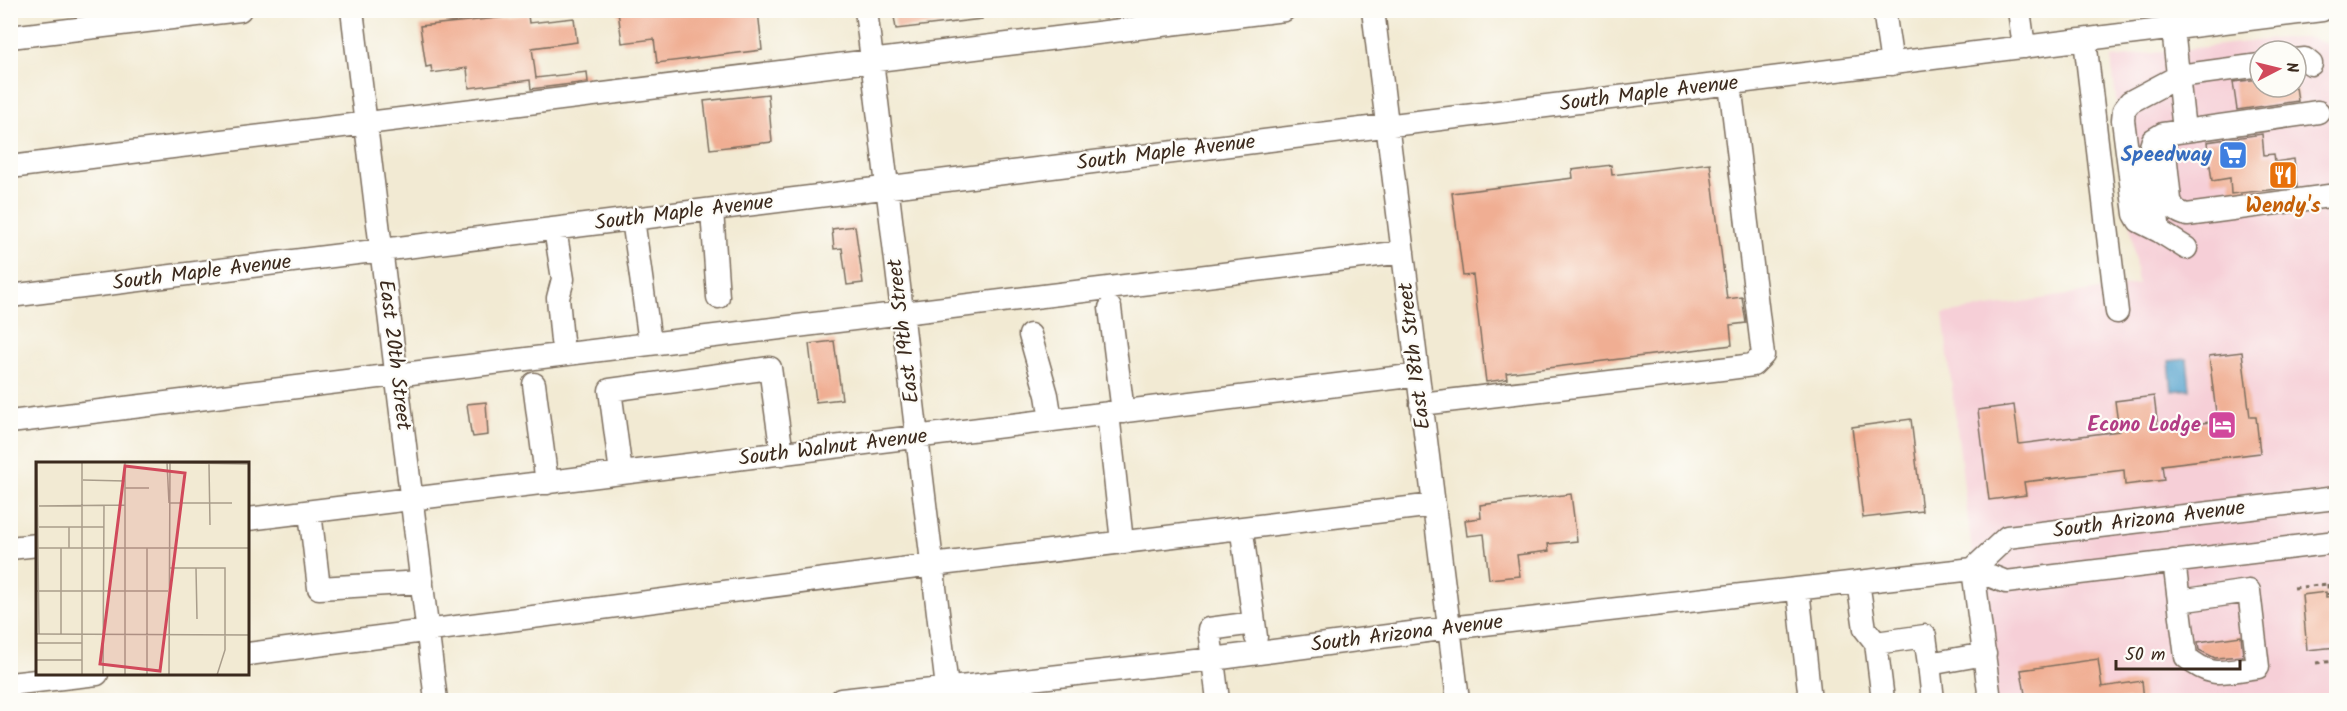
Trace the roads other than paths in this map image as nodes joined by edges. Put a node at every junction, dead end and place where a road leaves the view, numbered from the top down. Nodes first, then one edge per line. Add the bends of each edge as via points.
1 (240, 10) edge
2 (352, 10) edge
3 (866, 10) edge
4 (1284, 10) edge
5 (1373, 10) edge
6 (1884, 10) edge
7 (2019, 10) edge
8 (2322, 10) edge
9 (2172, 20) edge
10 (10, 37) edge
11 (2085, 40) junction
12 (2024, 47) junction
13 (872, 61) junction
14 (1892, 64) junction
15 (2248, 67) edge
16 (2179, 76) junction
17 (1730, 84) junction
18 (2318, 112) dead end
19 (366, 124) junction
20 (1387, 126) junction
21 (2174, 132) junction
22 (10, 167) edge
23 (887, 188) junction
24 (2329, 196) dead end
25 (712, 210) junction
26 (633, 219) junction
27 (555, 229) junction
28 (2158, 231) junction
29 (2186, 248) dead end
30 (381, 251) junction
31 (1402, 252) junction
32 (10, 296) edge
33 (718, 297) dead end
34 (1110, 308) dead end
35 (2117, 312) dead end
36 (903, 313) junction
37 (649, 335) dead end
38 (1030, 335) dead end
39 (562, 341) dead end
40 (397, 375) junction
41 (1418, 375) junction
42 (534, 384) dead end
43 (1421, 404) junction
44 (1116, 412) junction
45 (1051, 420) junction
46 (10, 422) edge
47 (917, 438) junction
48 (782, 454) junction
49 (621, 473) junction
50 (547, 483) junction
51 (2337, 498) edge
52 (412, 499) junction
53 (1434, 505) junction
54 (310, 512) junction
55 (249, 519) edge
56 (1243, 540) dead end
57 (1122, 542) junction
58 (2337, 542) edge
59 (36, 545) edge
60 (10, 548) edge
61 (2174, 561) junction
62 (932, 565) junction
63 (1973, 569) junction
64 (422, 582) junction
65 (1858, 582) junction
66 (1798, 589) junction
67 (2179, 601) dead end
68 (1254, 623) junction
69 (1449, 628) junction
70 (428, 632) junction
71 (1876, 644) junction
72 (1258, 653) junction
73 (249, 654) edge
74 (1985, 654) junction
75 (1213, 659) junction
76 (1929, 664) junction
77 (92, 675) edge
78 (947, 688) junction
79 (22, 689) edge
80 (436, 700) edge
81 (841, 700) edge
82 (1218, 700) edge
83 (1458, 700) edge
84 (1810, 700) edge
85 (1883, 700) edge
86 (1929, 700) edge
87 (1990, 700) edge

1 - 10 street
2 - 19 street, East 20th Street
3 - 13 street, East 19th Street
4 - 13 street
5 - 20 street, East 18th Street
6 - 14 street
7 - 12 street
8 - 9 street, South Maple Avenue
9 - 11 street, South Maple Avenue
9 - 16 street
11 - 12 street, South Maple Avenue
11 - 35 street
12 - 14 street, South Maple Avenue
13 - 19 street
13 - 23 street, East 19th Street
14 - 17 street, South Maple Avenue
15 - 16 street
16 - 21 street
16 - 28 street via 2130,102 2124,110 2135,214 2139,222
17 - 20 street, South Maple Avenue
17 - 43 street via 1763,355 1753,365
18 - 21 street
19 - 22 street
19 - 30 street, East 20th Street
20 - 23 street, South Maple Avenue
20 - 31 street, East 18th Street
21 - 24 street via 2170,200 2179,213
21 - 28 street via 2153,140 2149,153
23 - 25 street, South Maple Avenue
23 - 36 street, East 19th Street
25 - 26 street, South Maple Avenue
25 - 33 street
26 - 27 street, South Maple Avenue
26 - 37 street
27 - 30 street, South Maple Avenue
27 - 39 street via 563,279 558,298
28 - 29 street
30 - 32 street, South Maple Avenue
30 - 40 street, East 20th Street
31 - 36 street
31 - 41 street, East 18th Street
34 - 44 street
36 - 40 street
36 - 47 street, East 19th Street
38 - 45 street
40 - 46 street
40 - 52 street, East 20th Street
41 - 43 street, East 18th Street
41 - 44 street, South Walnut Avenue
42 - 50 street
43 - 53 street, East 18th Street
44 - 45 street, South Walnut Avenue
44 - 57 street
45 - 47 street, South Walnut Avenue
47 - 48 street, South Walnut Avenue
47 - 62 street, East 19th Street
48 - 49 street, South Walnut Avenue
48 - 49 street via 770,368 610,390
49 - 50 street, South Walnut Avenue
50 - 52 street, South Walnut Avenue
51 - 63 street, South Arizona Avenue via 2007,537
52 - 54 street, South Walnut Avenue
52 - 64 street, East 20th Street
53 - 57 street
53 - 69 street, East 18th Street
54 - 55 street, South Walnut Avenue
54 - 64 street via 319,588
56 - 68 street
57 - 62 street
58 - 61 street, South Arizona Avenue
59 - 60 street
61 - 63 street, South Arizona Avenue via 2006,582
61 - 67 street
62 - 70 street
62 - 78 street, East 19th Street
63 - 65 street, South Arizona Avenue
63 - 74 street
64 - 70 street, East 20th Street
65 - 66 street, South Arizona Avenue
65 - 71 street via 1865,629
66 - 69 street, South Arizona Avenue
66 - 84 street
68 - 72 street
68 - 75 street via 1209,629
69 - 72 street, South Arizona Avenue
69 - 83 street, East 18th Street
70 - 73 street
70 - 80 street, East 20th Street
71 - 76 street via 1925,636
71 - 85 street
72 - 75 street, South Arizona Avenue
74 - 76 street
74 - 87 street
75 - 78 street, South Arizona Avenue
75 - 82 street
76 - 86 street via 1933,700
77 - 79 street
78 - 81 street, South Arizona Avenue

